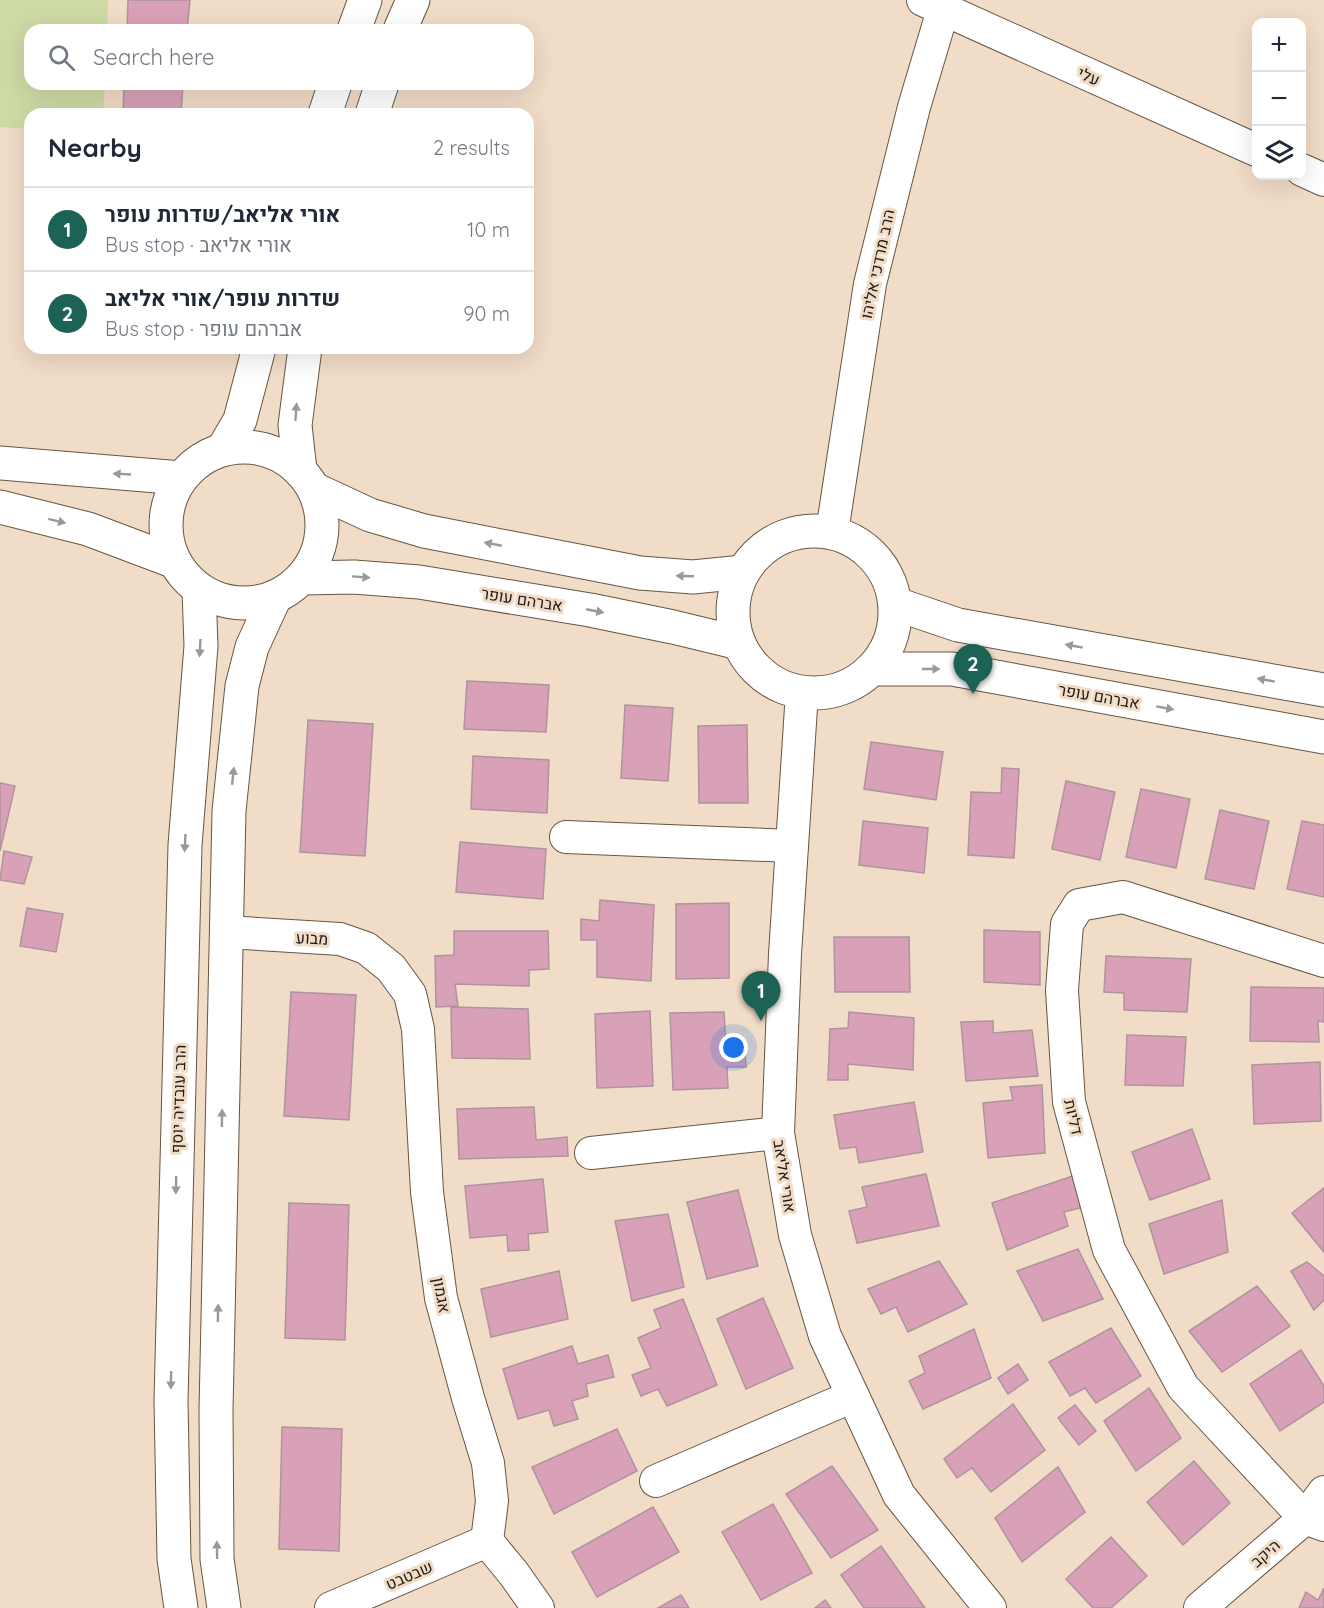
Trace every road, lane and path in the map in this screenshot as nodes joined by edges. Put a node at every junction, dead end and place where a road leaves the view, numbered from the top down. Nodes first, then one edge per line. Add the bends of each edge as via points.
1 (364, 0) edge
2 (413, 0) edge
3 (937, 3) edge
4 (356, 24) edge
5 (403, 24) edge
6 (333, 90) edge
7 (380, 90) edge
8 (327, 108) edge
9 (374, 108) edge
10 (1252, 148) edge
11 (1306, 172) edge
12 (1324, 180) edge
13 (257, 354) edge
14 (304, 354) edge
15 (223, 449) junction
16 (0, 463) edge
17 (181, 478) junction
18 (307, 480) junction
19 (0, 507) edge
20 (832, 532) junction
21 (173, 561) junction
22 (743, 572) junction
23 (302, 578) junction
24 (199, 590) junction
25 (275, 597) junction
26 (896, 604) junction
27 (739, 643) junction
28 (873, 669) junction
29 (1324, 690) edge
30 (801, 692) junction
31 (1324, 737) edge
32 (566, 837) dead end
33 (792, 846) junction
34 (226, 932) junction
35 (1324, 961) edge
36 (391, 968) joint
37 (778, 1133) junction
38 (591, 1153) dead end
39 (853, 1396) junction
40 (656, 1481) dead end
41 (1324, 1492) edge
42 (1315, 1521) edge
43 (487, 1541) junction
44 (181, 1608) edge
45 (224, 1608) edge
46 (331, 1608) edge
47 (538, 1608) edge
48 (990, 1608) edge
49 (1200, 1608) edge

1 - 4 street
2 - 5 street
3 - 10 street, עלי
3 - 20 street, הרב מרדכי אליהו via 870,284
6 - 8 street
7 - 9 street
11 - 12 street
13 - 15 street via 240,420
18 -> 14 street via 295,425
15 - 17 street via 207,455
15 - 18 street via 263,449 282,456
17 -> 16 street
17 - 21 street via 166,507 166,543
22 -> 18 street via 693,577 640,573 424,531 370,515
18 - 23 street via 321,511 323,529 316,556
19 -> 21 street via 88,529
20 - 22 street via 811,531 781,538 756,555
20 - 26 street via 868,550 882,566
21 - 24 street
22 - 27 street via 733,607
23 - 25 street
23 -> 27 street, אברהם עופר via 419,582 600,612
24 - 25 street via 223,601 249,604
24 -> 44 street, הרב עובדיה יוסף via 201,646 185,844 171,1401 174,1559
34 -> 25 street via 229,811 242,686 252,647
26 - 28 street via 891,639
29 -> 26 street via 958,625
27 - 30 street via 764,676
28 - 30 street via 840,689
28 -> 31 street, אברהם עופר via 952,669
30 - 33 street, אורי אליאב
32 - 33 street
33 - 37 street, אורי אליאב
34 - 36 street, מבוע via 340,939 366,948
45 -> 34 street via 218,1559 216,1410
35 - 42 street, דליות via 1123,897 1079,905 1067,924 1062,990 1069,1102 1109,1250 1183,1387
36 - 43 street, אגמון via 410,994 418,1029 428,1192 441,1298 488,1463 492,1501
37 - 38 street
37 - 39 street, אורי אליאב via 795,1235 825,1336
39 - 40 street
39 - 48 street, אורי אליאב via 899,1495
41 - 42 street, היקב
42 - 49 street, היקב
43 - 46 street, שבטבט
43 - 47 street

